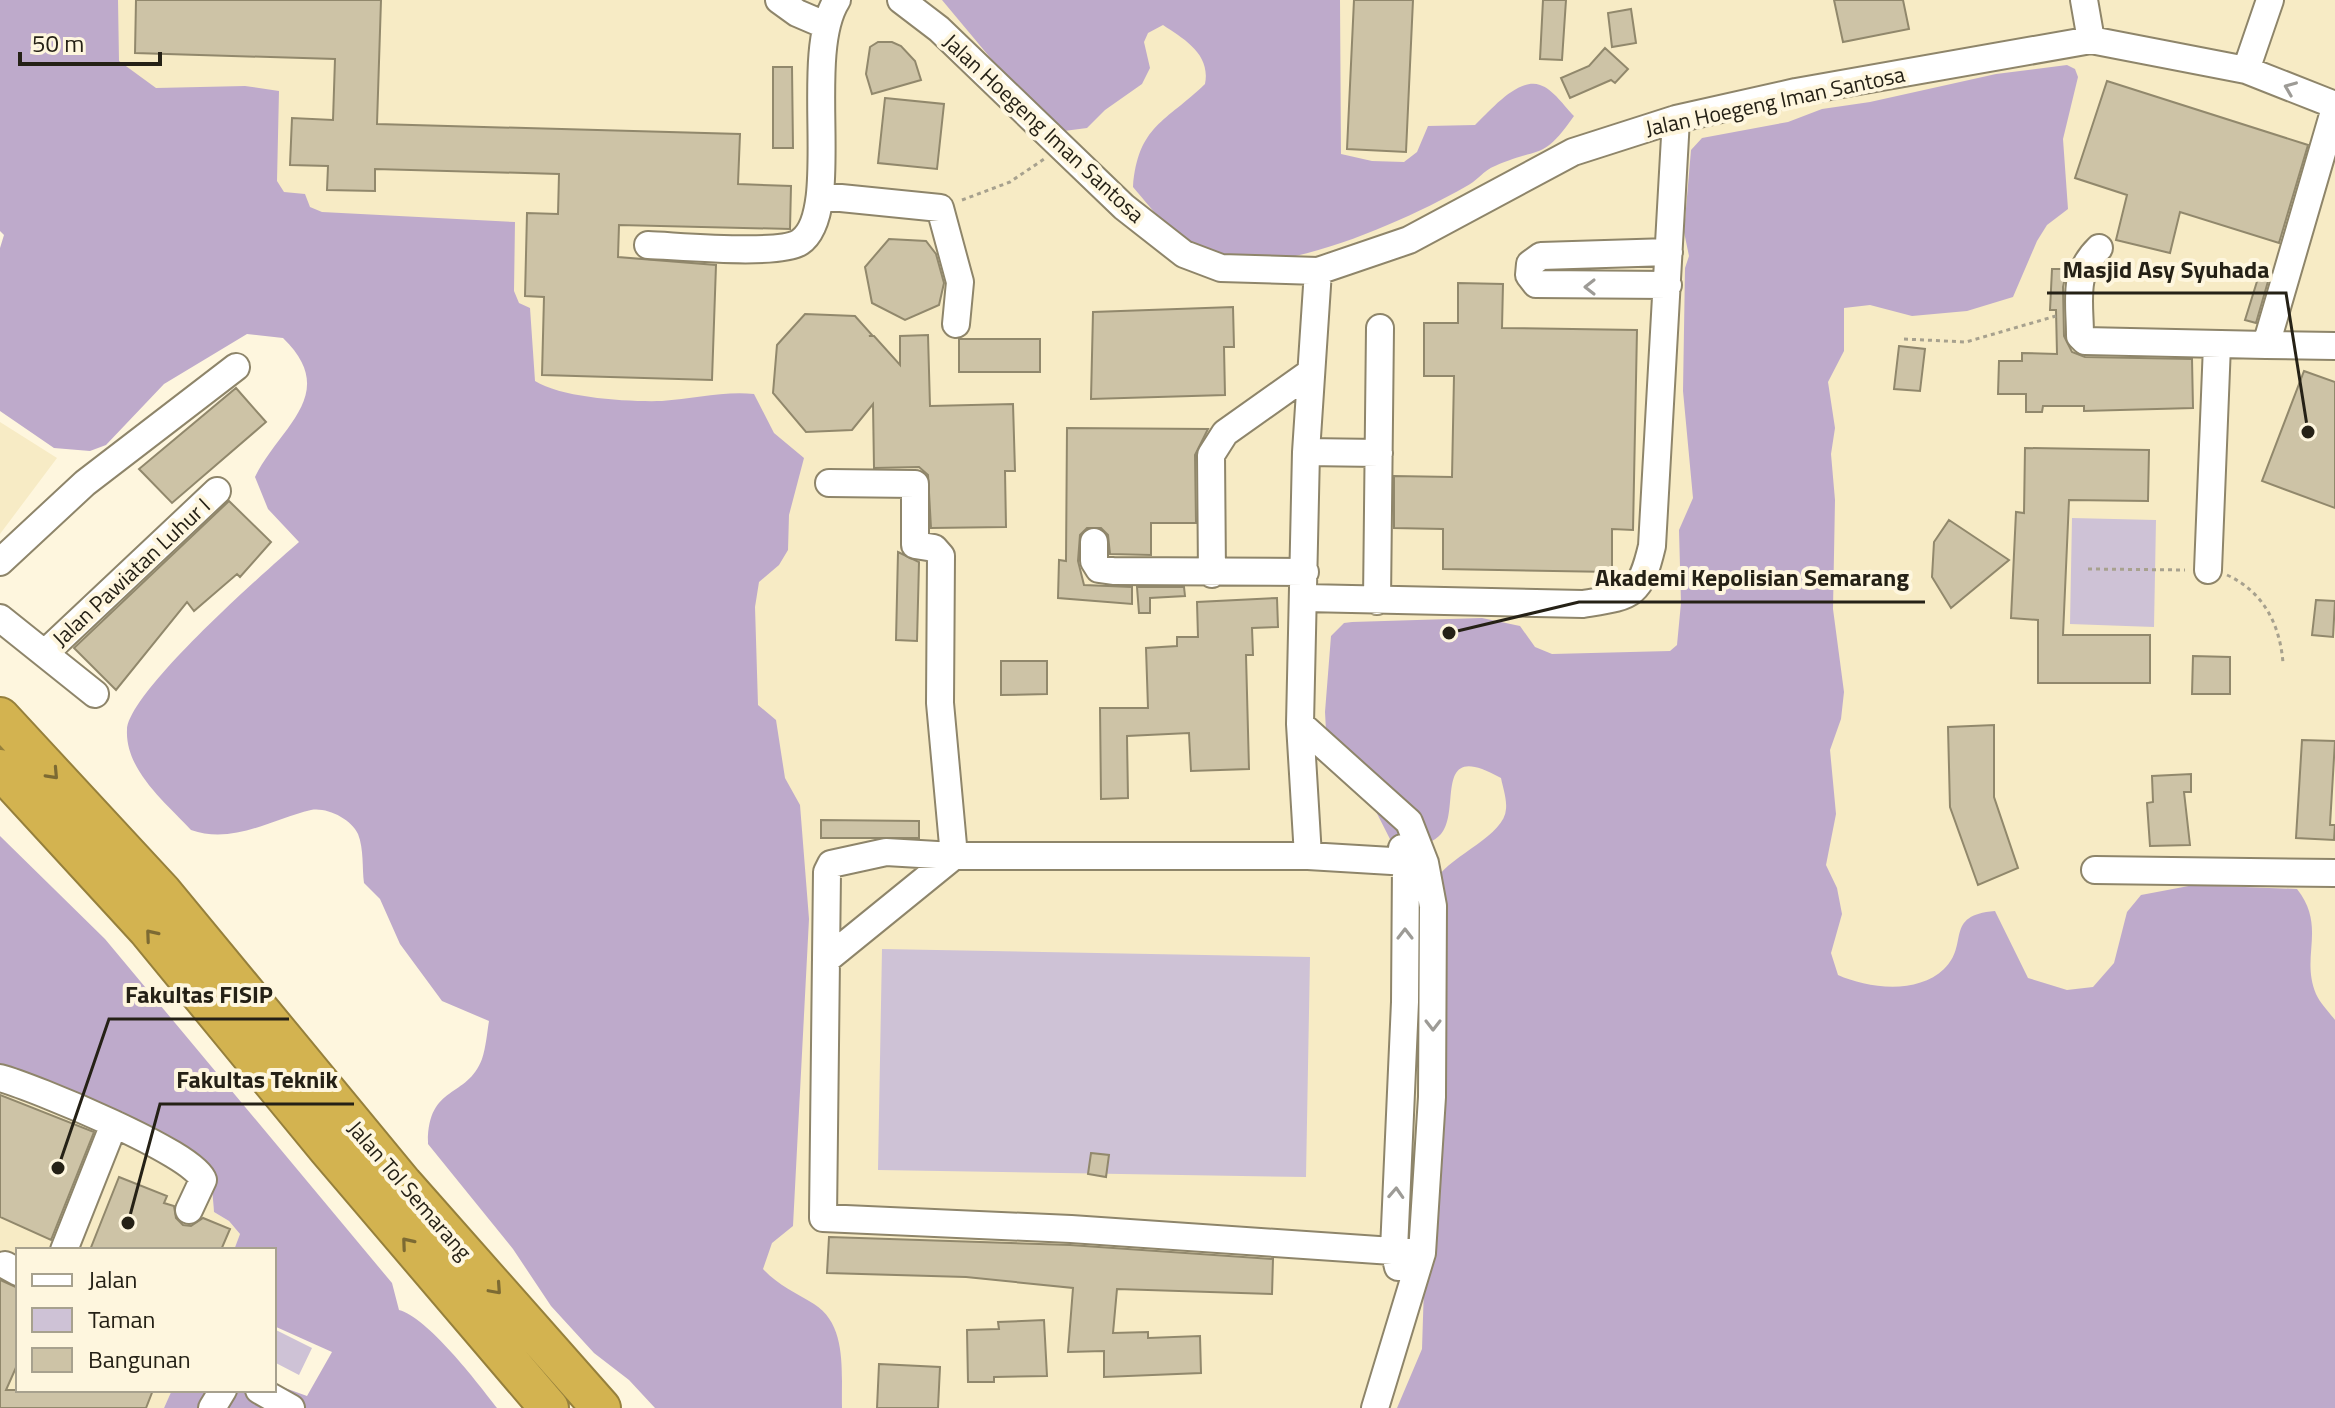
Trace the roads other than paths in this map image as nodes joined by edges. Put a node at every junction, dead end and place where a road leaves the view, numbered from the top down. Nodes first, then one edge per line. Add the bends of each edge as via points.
1 (779, 0) edge
2 (837, 0) edge
3 (901, 0) edge
4 (2084, 0) edge
5 (2270, 0) edge
6 (825, 25) junction
7 (2091, 40) junction
8 (2246, 70) junction
9 (2335, 106) edge
10 (1676, 119) junction
11 (2325, 179) edge
12 (821, 196) junction
13 (648, 245) dead end
14 (2099, 248) dead end
15 (1669, 252) junction
16 (1318, 271) junction
17 (1668, 285) junction
18 (956, 324) dead end
19 (1380, 328) dead end
20 (2217, 345) junction
21 (2266, 345) junction
22 (2335, 346) edge
23 (236, 367) dead end
24 (1311, 372) junction
25 (1306, 452) junction
26 (1379, 453) junction
27 (829, 483) dead end
28 (217, 491) dead end
29 (1094, 542) dead end
30 (0, 562) edge
31 (2208, 570) dead end
32 (1212, 574) junction
33 (1305, 585) junction
34 (1377, 601) junction
35 (0, 618) edge
36 (45, 653) junction
37 (95, 694) dead end
38 (0, 717) edge
39 (1300, 724) junction
40 (0, 769) edge
41 (954, 856) junction
42 (1308, 856) junction
43 (1415, 864) junction
44 (2095, 870) dead end
45 (2335, 873) edge
46 (826, 960) junction
47 (0, 1078) edge
48 (114, 1124) junction
49 (189, 1210) dead end
50 (65, 1248) edge
51 (1394, 1250) junction
52 (1422, 1253) junction
53 (1407, 1298) junction
54 (263, 1392) edge
55 (291, 1408) edge
56 (549, 1408) edge
57 (601, 1408) edge
58 (1375, 1408) edge

1 - 6 street
2 - 6 street
3 - 16 street, Jalan Hoegeng Iman Santosa via 939,29 1124,207 1184,254 1221,268
4 - 7 street
5 - 8 street
6 - 12 street
7 - 8 street, Jalan Hoegeng Iman Santosa
7 - 10 street, Jalan Hoegeng Iman Santosa via 1796,92
9 -> 8 street, Jalan Hoegeng Iman Santosa
9 - 11 street
10 - 15 street
10 - 16 street, Jalan Hoegeng Iman Santosa via 1573,152 1409,240
11 - 21 street
12 - 13 street via 818,217 799,243 764,249
12 - 18 street via 940,208 960,282
14 - 20 street via 2079,278 2080,336 2085,341
15 - 17 street
17 -> 15 street via 1555,287 1536,284 1529,275 1530,264 1541,256
16 - 24 street
17 - 34 street via 1652,546 1645,578 1625,597 1583,604
19 - 26 street
20 - 21 street
20 - 31 street
21 - 22 street
23 - 30 street via 85,483
24 - 25 street
24 - 32 street via 1225,433 1211,455
25 - 26 street
25 - 33 street
26 - 34 street
27 - 41 street via 915,484 915,545 934,548 941,556 940,703
28 - 36 street, Jalan Pawiatan Luhur I
29 - 32 street via 1099,569
32 - 33 street
33 - 34 street
33 - 39 street
35 - 36 street, Jalan Pawiatan Luhur I
36 - 37 street, Jalan Pawiatan Luhur I
38 -> 57 highway, Jalan Tol Semarang via 163,893 403,1184
39 - 42 street
39 - 43 street via 1394,807
56 -> 40 highway, Jalan Tol Semarang via 147,929
41 - 42 street
41 - 46 street
41 - 46 street via 886,852 831,864
42 - 43 street
51 -> 43 street
43 -> 52 street via 1433,906 1432,1097
44 - 45 street
46 - 51 street via 823,1218
47 - 48 street
48 - 49 street via 199,1170 203,1180
48 - 50 street
51 - 52 street
51 - 53 street
52 - 53 street
53 - 58 street
54 - 55 street

